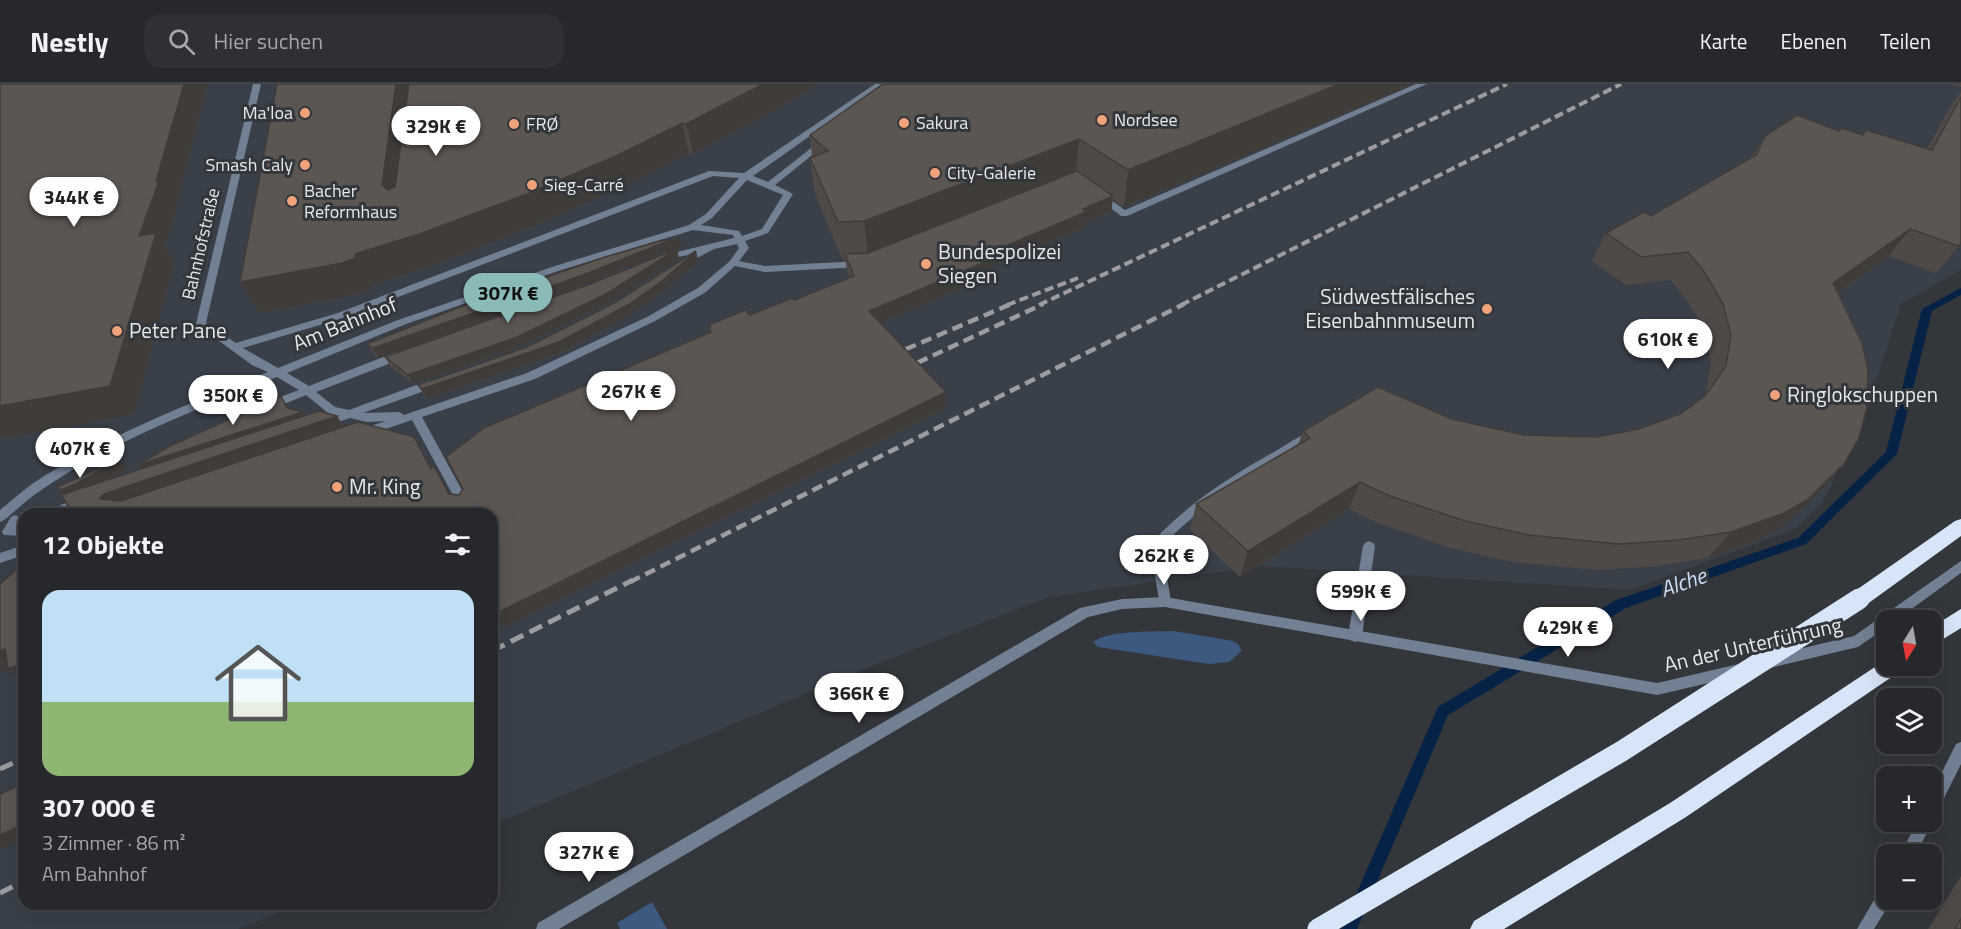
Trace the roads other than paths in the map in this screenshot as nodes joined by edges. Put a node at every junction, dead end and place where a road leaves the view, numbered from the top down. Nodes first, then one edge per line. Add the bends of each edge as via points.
1 (257, 84) edge
2 (880, 84) edge
3 (1423, 84) edge
4 (829, 138) edge
5 (746, 176) junction
6 (769, 186) junction
7 (1086, 187) edge
8 (692, 227) junction
9 (740, 240) junction
10 (692, 242) dead end
11 (713, 250) junction
12 (734, 263) junction
13 (868, 263) edge
14 (649, 264) edge
15 (675, 267) edge
16 (234, 347) junction
17 (409, 351) edge
18 (342, 364) dead end
19 (277, 373) junction
20 (444, 379) edge
21 (330, 381) junction
22 (305, 390) junction
23 (279, 391) dead end
24 (294, 395) junction
25 (402, 395) junction
26 (420, 400) edge
27 (259, 410) edge
28 (350, 414) junction
29 (415, 415) junction
30 (312, 428) edge
31 (335, 428) edge
32 (1320, 431) edge
33 (358, 434) edge
34 (90, 498) edge
35 (464, 505) edge
36 (65, 508) edge
37 (0, 517) edge
38 (18, 523) edge
39 (1961, 526) edge
40 (4, 533) edge
41 (1369, 546) dead end
42 (18, 552) edge
43 (0, 558) edge
44 (1961, 566) edge
45 (1165, 602) junction
46 (1961, 617) edge
47 (1942, 631) edge
48 (1355, 636) junction
49 (1877, 676) edge
50 (1961, 749) edge
51 (1942, 787) edge
52 (1877, 910) edge
53 (544, 929) edge
54 (1318, 929) edge
55 (1482, 929) edge
56 (1865, 929) edge

1 - 16 street, Bahnhofstraße via 201,324
2 - 5 street, Am Bahnhof
3 - 7 street via 1125,214
4 - 6 street
5 - 6 street
5 - 8 street, Am Bahnhof via 709,216
5 - 16 street via 712,173 342,315
6 - 9 street via 788,194 765,231
8 - 9 street, Am Bahnhof via 736,233
8 - 19 street, Am Bahnhof via 402,322
9 - 11 street
9 - 12 street via 744,248
10 - 11 street
11 - 14 street via 669,256
11 - 15 street
12 - 13 street via 765,269
12 - 29 street via 702,290 651,319 531,376
16 - 19 street, Bahnhofstraße
17 - 21 street
18 - 21 street
19 - 22 street, Bahnhofstraße
19 - 37 street, Am Bahnhof via 163,419 99,450 35,488
20 - 25 street
21 - 22 street
22 - 24 street
22 - 28 street, Bahnhofstraße via 332,410
23 - 24 street
24 - 27 street
25 - 26 street
25 - 28 street
28 - 29 street via 368,418
28 - 30 street
28 - 31 street
29 - 33 street
29 - 35 street
32 - 45 street via 1241,476 1173,525 1156,545
34 - 36 street
38 - 40 street
39 - 54 highway, bridge via 1859,599 1622,751
41 - 48 street
42 - 43 street
44 - 48 street, An der Unterführung via 1858,641 1657,689
45 - 48 street, An der Unterführung
45 - 53 street, An der Unterführung via 1122,604 1085,612
46 - 47 highway
49 - 55 highway via 1677,810
50 - 51 street
52 - 56 street

